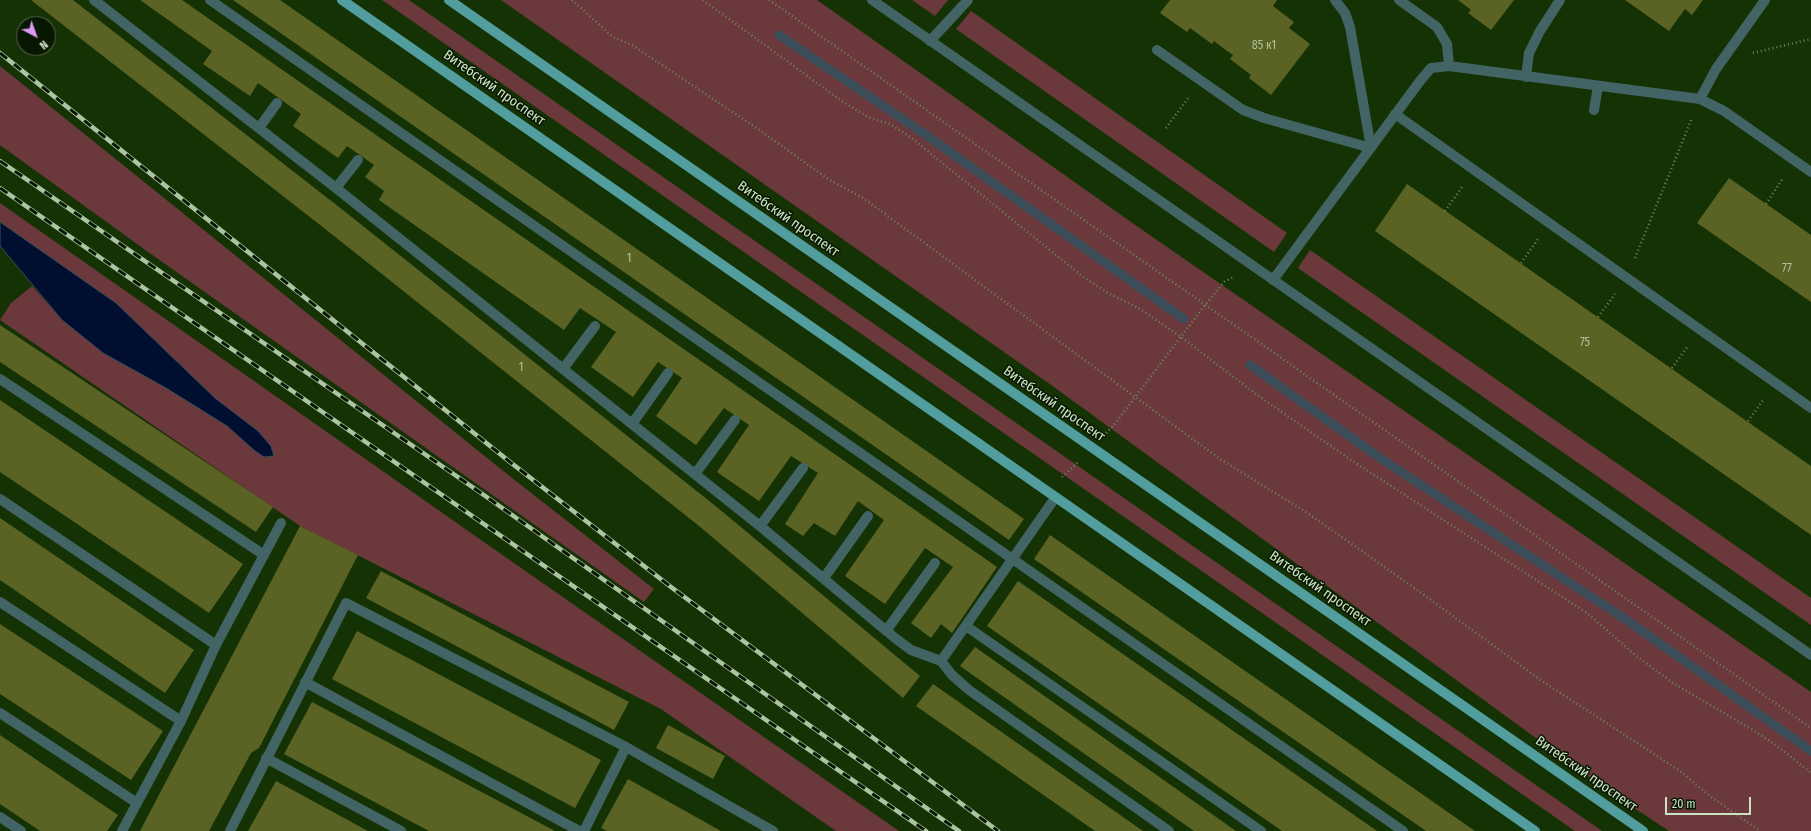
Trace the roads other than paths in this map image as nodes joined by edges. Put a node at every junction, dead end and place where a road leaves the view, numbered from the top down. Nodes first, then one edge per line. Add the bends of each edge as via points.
1 (94, 0) edge
2 (210, 0) edge
3 (342, 0) edge
4 (449, 0) edge
5 (872, 0) edge
6 (968, 0) edge
7 (1335, 0) edge
8 (1399, 0) edge
9 (1560, 0) edge
10 (1765, 0) edge
11 (930, 41) junction
12 (1157, 50) dead end
13 (1449, 66) junction
14 (1526, 77) junction
15 (1598, 86) junction
16 (1700, 100) junction
17 (277, 103) dead end
18 (1594, 110) dead end
19 (1395, 114) junction
20 (259, 128) junction
21 (1370, 148) junction
22 (358, 160) dead end
23 (1811, 172) edge
24 (336, 188) junction
25 (1273, 280) junction
26 (595, 326) dead end
27 (563, 369) junction
28 (668, 373) dead end
29 (0, 379) edge
30 (1811, 408) edge
31 (735, 420) dead end
32 (632, 424) junction
33 (803, 468) dead end
34 (695, 474) junction
35 (1055, 498) junction
36 (0, 499) edge
37 (868, 516) dead end
38 (281, 523) dead end
39 (760, 526) junction
40 (264, 555) junction
41 (1013, 559) junction
42 (935, 563) dead end
43 (824, 578) junction
44 (0, 602) edge
45 (966, 626) junction
46 (886, 631) junction
47 (216, 645) junction
48 (1811, 655) edge
49 (941, 661) junction
50 (305, 682) junction
51 (0, 713) edge
52 (181, 721) junction
53 (626, 747) junction
54 (266, 758) junction
55 (136, 804) junction
56 (0, 817) edge
57 (21, 831) edge
58 (122, 831) edge
59 (230, 831) edge
60 (401, 831) edge
61 (580, 831) edge
62 (584, 831) edge
63 (773, 831) edge
64 (1169, 831) edge
65 (1261, 831) edge
66 (1403, 831) edge
67 (1535, 831) edge
68 (1642, 831) edge

1 - 20 street
2 - 41 street
3 - 35 main road, Витебский проспект
4 - 68 main road, Витебский проспект
5 - 11 street
6 - 11 street
7 - 21 street via 1345,13 1350,27
8 - 13 street via 1436,27 1447,44
9 - 14 street via 1529,53
10 - 16 street via 1716,69
11 - 25 street
12 - 21 street via 1243,110
13 - 14 street
13 - 19 street via 1432,68
14 - 15 street
15 - 16 street
15 - 18 street
16 - 23 street via 1724,111
17 - 20 street
19 - 21 street
19 - 30 street
20 - 24 street
21 - 25 street
22 - 24 street
24 - 27 street
25 - 48 street
26 - 27 street
27 - 32 street
28 - 32 street
29 - 40 street
31 - 34 street
32 - 34 street
33 - 39 street
34 - 39 street
35 - 41 street
35 - 67 main road, Витебский проспект
36 - 47 street
37 - 43 street
38 - 40 street
39 - 43 street
40 - 47 street
41 - 45 street
41 - 66 street
42 - 46 street
43 - 46 street
44 - 52 street
45 - 49 street
45 - 65 street
46 - 49 street via 911,650
47 - 52 street
49 - 64 street via 969,690
50 - 53 street via 346,602
50 - 54 street
50 - 61 street
51 - 55 street
52 - 55 street
53 - 62 street
53 - 63 street
54 - 59 street
54 - 60 street
55 - 58 street
56 - 57 street

